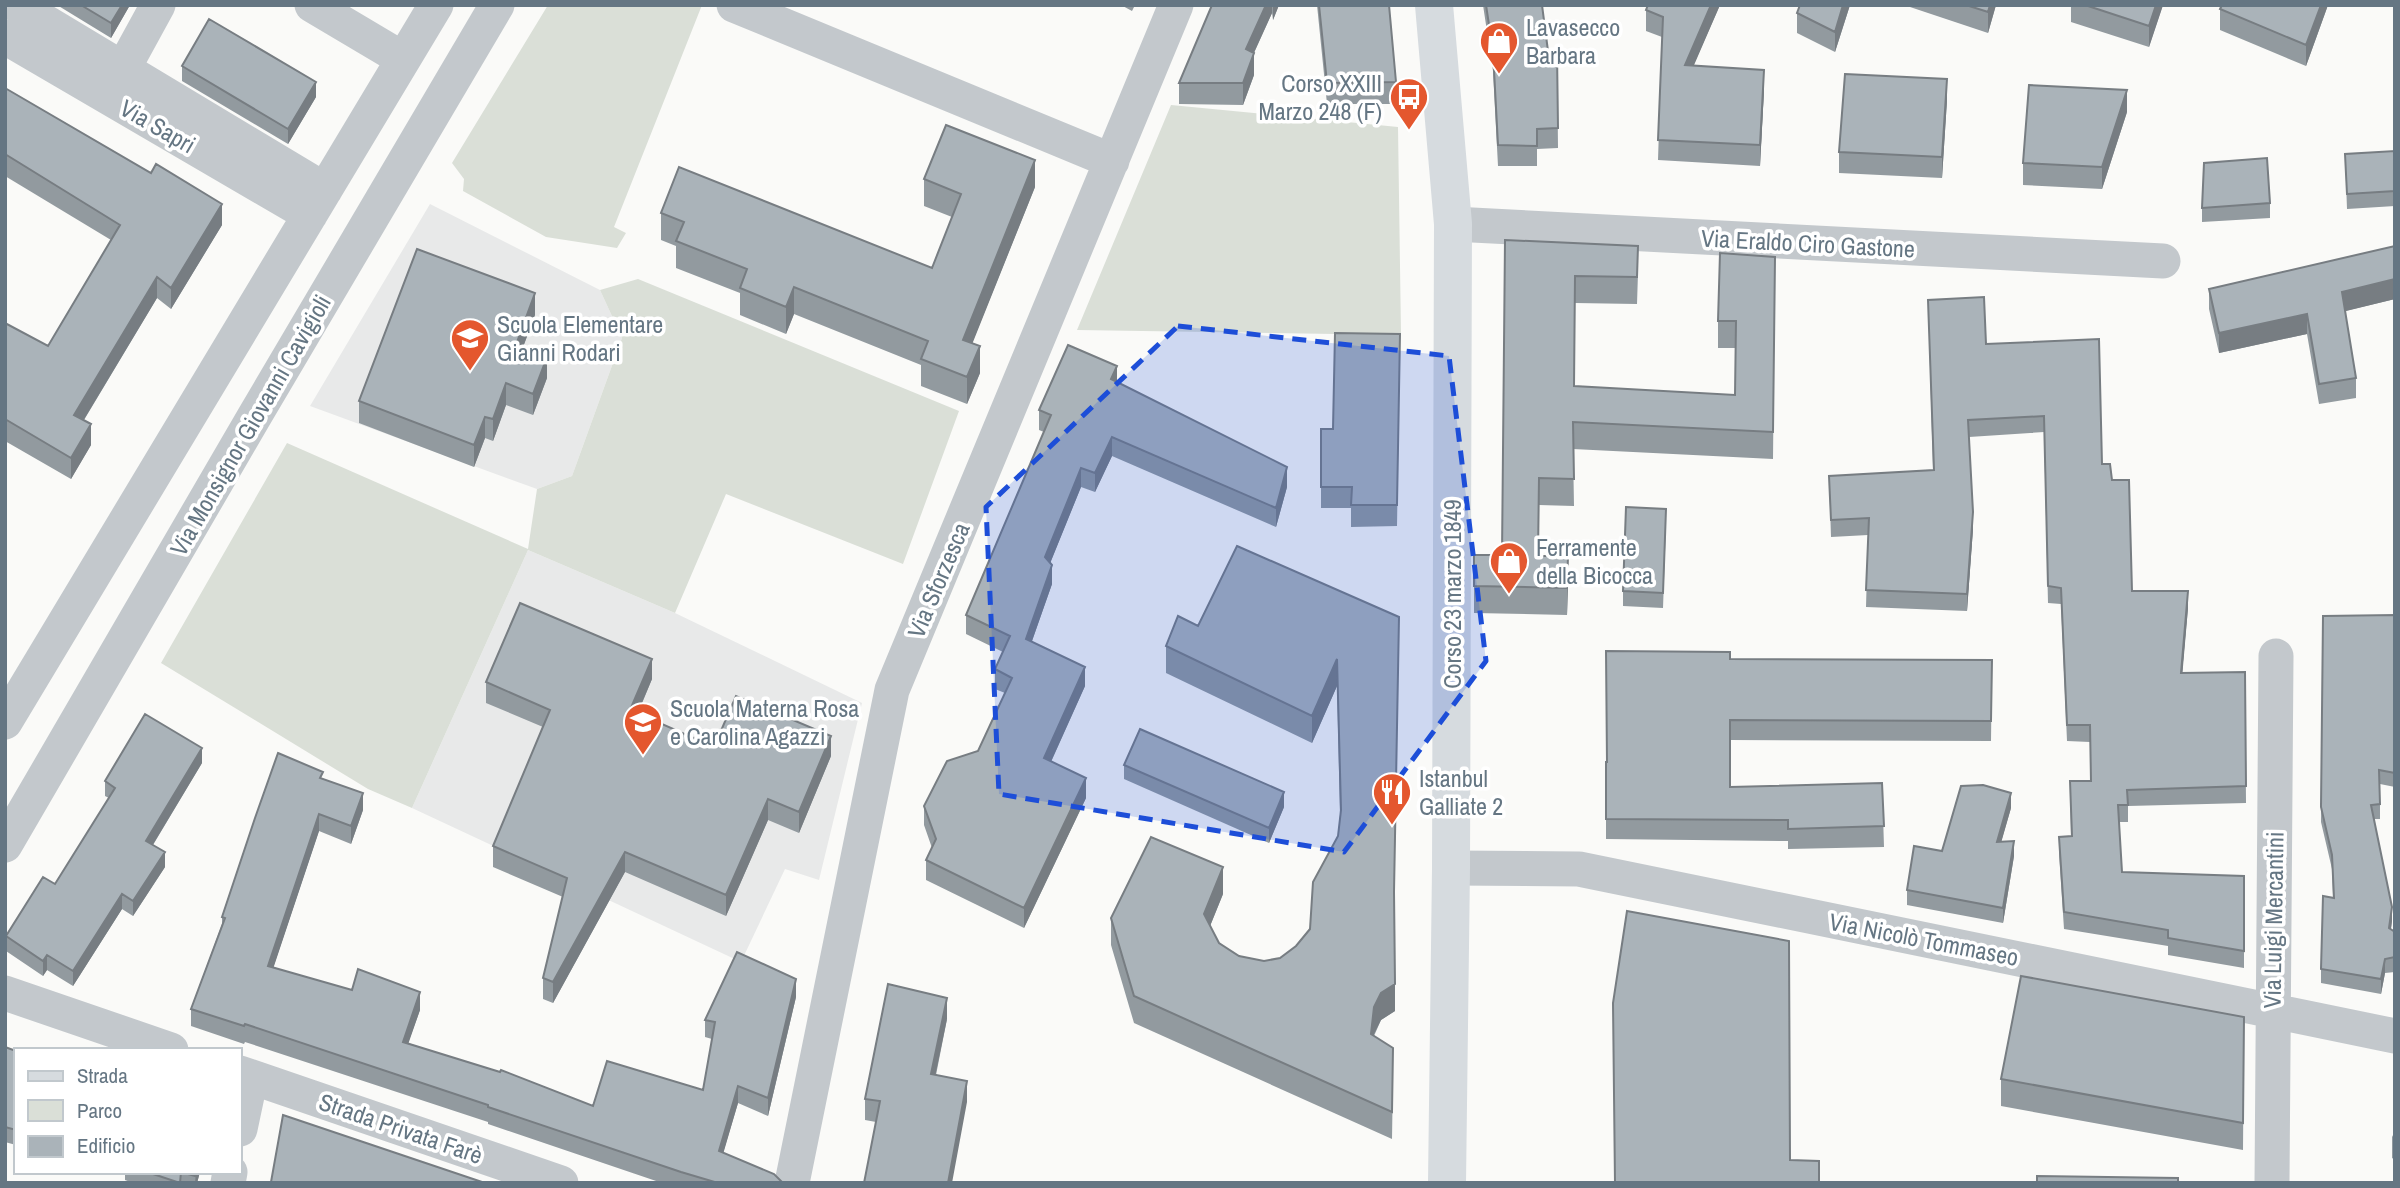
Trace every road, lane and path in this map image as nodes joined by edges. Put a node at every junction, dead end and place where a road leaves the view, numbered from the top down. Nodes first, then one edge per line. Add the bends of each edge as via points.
1 (17, 5) edge
2 (158, 5) edge
3 (312, 5) edge
4 (436, 5) edge
5 (497, 5) edge
6 (734, 5) edge
7 (1176, 5) edge
8 (1434, 5) edge
9 (5, 37) edge
10 (403, 59) junction
11 (123, 69) junction
12 (1112, 162) junction
13 (317, 202) junction
14 (1453, 224) junction
15 (2163, 261) dead end
16 (2276, 656) dead end
17 (5, 722) edge
18 (5, 845) edge
19 (1451, 868) junction
20 (5, 993) edge
21 (2272, 1009) junction
22 (2395, 1036) edge
23 (165, 1048) edge
24 (245, 1075) edge
25 (242, 1107) edge
26 (561, 1183) edge
27 (792, 1183) edge
28 (1447, 1183) edge
29 (2272, 1183) edge

1 - 11 street
2 - 11 street
3 - 10 street
4 - 10 street
5 - 18 street, Via Monsignor Giovanni Cavigioli
6 - 12 street
7 - 12 street, Via Sforzesca
8 - 14 main road, Corso 23 marzo 1849
9 - 13 street, Via Sapri
10 - 13 street
11 - 13 street
12 - 27 street, Via Sforzesca via 892,690
13 - 17 street
14 - 15 street, Via Eraldo Ciro Gastone
14 - 19 main road, Corso 23 marzo 1849
16 - 21 street, Via Luigi Mercantini
19 - 21 street, Via Nicolò Tommaseo via 1579,869
19 - 28 main road, Corso 23 marzo 1849
20 - 23 street
21 - 22 street, Via Nicolò Tommaseo
21 - 29 street, Via Luigi Mercantini
24 - 25 street
24 - 26 street, Strada Privata Farè

